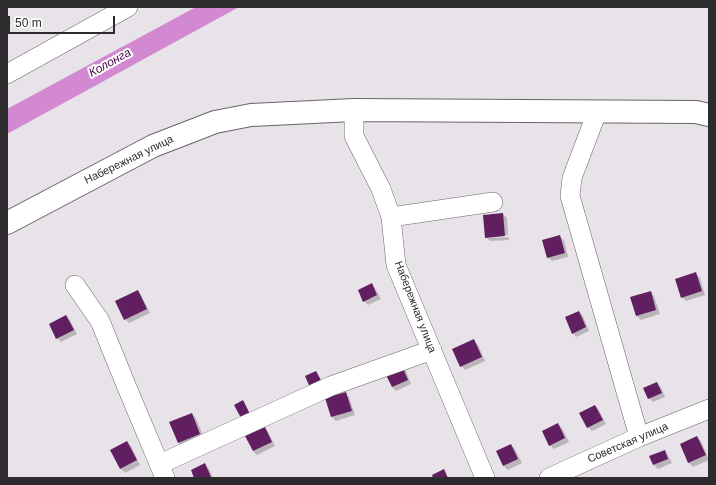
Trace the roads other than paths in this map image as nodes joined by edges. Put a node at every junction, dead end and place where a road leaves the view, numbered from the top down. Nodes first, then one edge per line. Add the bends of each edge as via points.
1 (128, 7) edge
2 (7, 74) edge
3 (354, 110) junction
4 (597, 112) junction
5 (709, 115) edge
6 (493, 202) dead end
7 (391, 217) junction
8 (7, 223) edge
9 (75, 285) dead end
10 (432, 350) junction
11 (709, 409) edge
12 (639, 437) junction
13 (162, 471) edge
14 (485, 478) edge
15 (548, 478) edge

1 - 2 street
3 - 4 highway, Набережная улица
3 - 7 street, Набережная улица via 354,136 381,189
3 - 8 highway, Набережная улица via 251,115 215,122 153,146
4 - 5 highway, Набережная улица via 696,112
4 - 12 street via 572,178 570,196
6 - 7 street
7 - 10 street, Набережная улица via 396,265
9 - 13 street via 100,321
10 - 13 street via 331,386
10 - 14 street, Набережная улица
11 - 12 street, Советская улица
12 - 15 street, Советская улица

